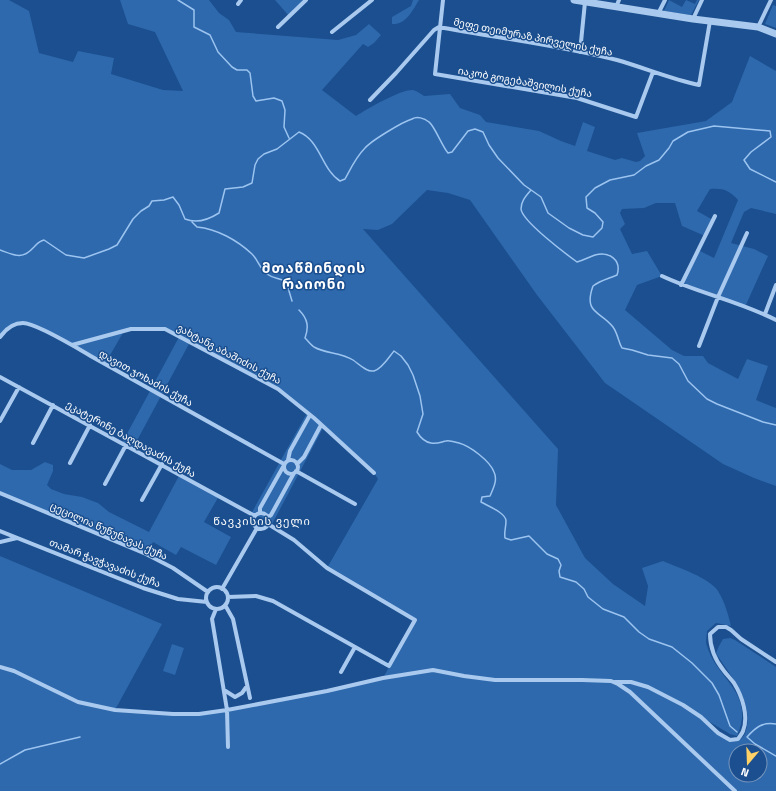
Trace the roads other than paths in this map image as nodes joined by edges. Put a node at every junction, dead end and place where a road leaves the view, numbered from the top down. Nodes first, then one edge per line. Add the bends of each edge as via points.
1 (242, 0) edge
2 (306, 0) edge
3 (372, 0) edge
4 (443, 0) edge
5 (574, 0) edge
6 (620, 0) edge
7 (665, 0) edge
8 (702, 0) edge
9 (771, 0) edge
10 (585, 2) junction
11 (238, 4) dead end
12 (616, 7) junction
13 (658, 14) junction
14 (693, 19) junction
15 (710, 21) junction
16 (278, 27) dead end
17 (758, 27) junction
18 (439, 28) junction
19 (332, 32) dead end
20 (776, 34) edge
21 (580, 52) junction
22 (652, 72) junction
23 (370, 100) dead end
24 (715, 216) dead end
25 (747, 233) dead end
26 (662, 276) dead end
27 (681, 285) junction
28 (776, 285) edge
29 (718, 297) junction
30 (765, 314) junction
31 (776, 320) edge
32 (0, 337) edge
33 (72, 346) junction
34 (699, 346) dead end
35 (0, 377) edge
36 (19, 387) junction
37 (54, 405) junction
38 (310, 415) junction
39 (0, 421) edge
40 (90, 425) junction
41 (320, 425) junction
42 (32, 443) dead end
43 (126, 445) junction
44 (288, 460) junction
45 (70, 463) dead end
46 (162, 464) junction
47 (297, 464) junction
48 (284, 465) junction
49 (295, 472) junction
50 (374, 472) dead end
51 (106, 484) dead end
52 (0, 493) edge
53 (142, 500) dead end
54 (355, 504) dead end
55 (260, 513) junction
56 (255, 516) junction
57 (268, 517) junction
58 (268, 524) junction
59 (258, 528) junction
60 (0, 531) edge
61 (17, 538) junction
62 (0, 542) edge
63 (222, 589) junction
64 (208, 592) junction
65 (228, 597) junction
66 (207, 602) junction
67 (225, 605) junction
68 (216, 609) junction
69 (355, 647) junction
70 (776, 662) edge
71 (0, 667) edge
72 (341, 672) dead end
73 (611, 681) junction
74 (247, 686) junction
75 (223, 690) junction
76 (250, 698) dead end
77 (227, 710) junction
78 (228, 747) dead end
79 (735, 791) edge

1 - 11 street
2 - 16 street
3 - 19 street
4 - 18 street, იაკობ გოგებაშვილის ქუჩა
5 - 10 street
6 - 12 street
7 - 13 street
8 - 14 street
9 - 17 street
10 - 12 street
10 - 21 street
12 - 13 street
13 - 14 street
14 - 15 street
15 - 17 street
15 - 22 street, მეფე თეიმურაზ პირველის ქუჩა via 699,86
17 - 20 street
18 - 21 street, მეფე თეიმურაზ პირველის ქუჩა
18 - 22 street, იაკობ გოგებაშვილის ქუჩა via 435,74 577,98 636,117
18 - 23 street via 434,30
21 - 22 street, მეფე თეიმურაზ პირველის ქუჩა via 618,60
24 - 27 street
25 - 29 street
26 - 27 street
27 - 29 street
28 - 30 street
29 - 30 street
29 - 34 street
30 - 31 street
32 - 33 street, დავით ჯოხაძის ქუჩა via 12,326 22,323
33 - 38 street, ვახტანგ აბაშიძის ქუჩა via 131,329 164,329 278,389
33 - 48 street, დავით ჯოხაძის ქუჩა
35 - 36 street, ეკატერინე ბაღდავაძის ქუჩა
36 - 37 street, ეკატერინე ბაღდავაძის ქუჩა
36 - 39 street
37 - 40 street, ეკატერინე ბაღდავაძის ქუჩა
37 - 42 street
38 - 41 street, ვახტანგ აბაშიძის ქუჩა
38 - 44 street via 290,451
40 - 43 street, ეკატერინე ბაღდავაძის ქუჩა
40 - 45 street
41 - 47 street
41 - 50 street, ვახტანგ აბაშიძის ქუჩა
43 - 46 street, ეკატერინე ბაღდავაძის ქუჩა
43 - 51 street
44 - 47 street via 294,460
44 - 48 street
46 - 53 street
46 - 56 street, ეკატერინე ბაღდავაძის ქუჩა
47 - 49 street
48 - 49 street via 284,470 288,473
48 - 55 street via 260,508
49 - 54 street
49 - 57 street
52 - 64 street, ცეცილია წუწუნავას ქუჩა via 146,554 173,568
55 - 56 street
55 - 57 street
56 - 59 street via 254,523
57 - 58 street
58 - 59 street via 265,528
58 - 69 street via 294,540 327,568 415,620 389,666
59 - 63 street
60 - 61 street, თამარ ჭავჭავაძის ქუჩა
61 - 62 street
61 - 66 street, თამარ ჭავჭავაძის ქუჩა via 143,588 178,599
63 - 64 street via 215,588
63 - 65 street
64 - 66 street
65 - 67 street
65 - 69 street via 256,596 273,601
66 - 68 street
67 - 68 street
67 - 74 street via 233,619
68 - 75 street via 212,619
69 - 72 street
70 - 73 street via 726,627 718,627 710,634 710,645 714,654 734,682 742,702 745,720 743,731 738,739 730,740 683,705 648,687 631,682
71 - 77 street via 14,671 78,702 115,710 199,714
73 - 77 street via 495,680 433,670
73 - 79 street via 630,692
74 - 75 street via 235,697
74 - 76 street
75 - 77 street
77 - 78 street

